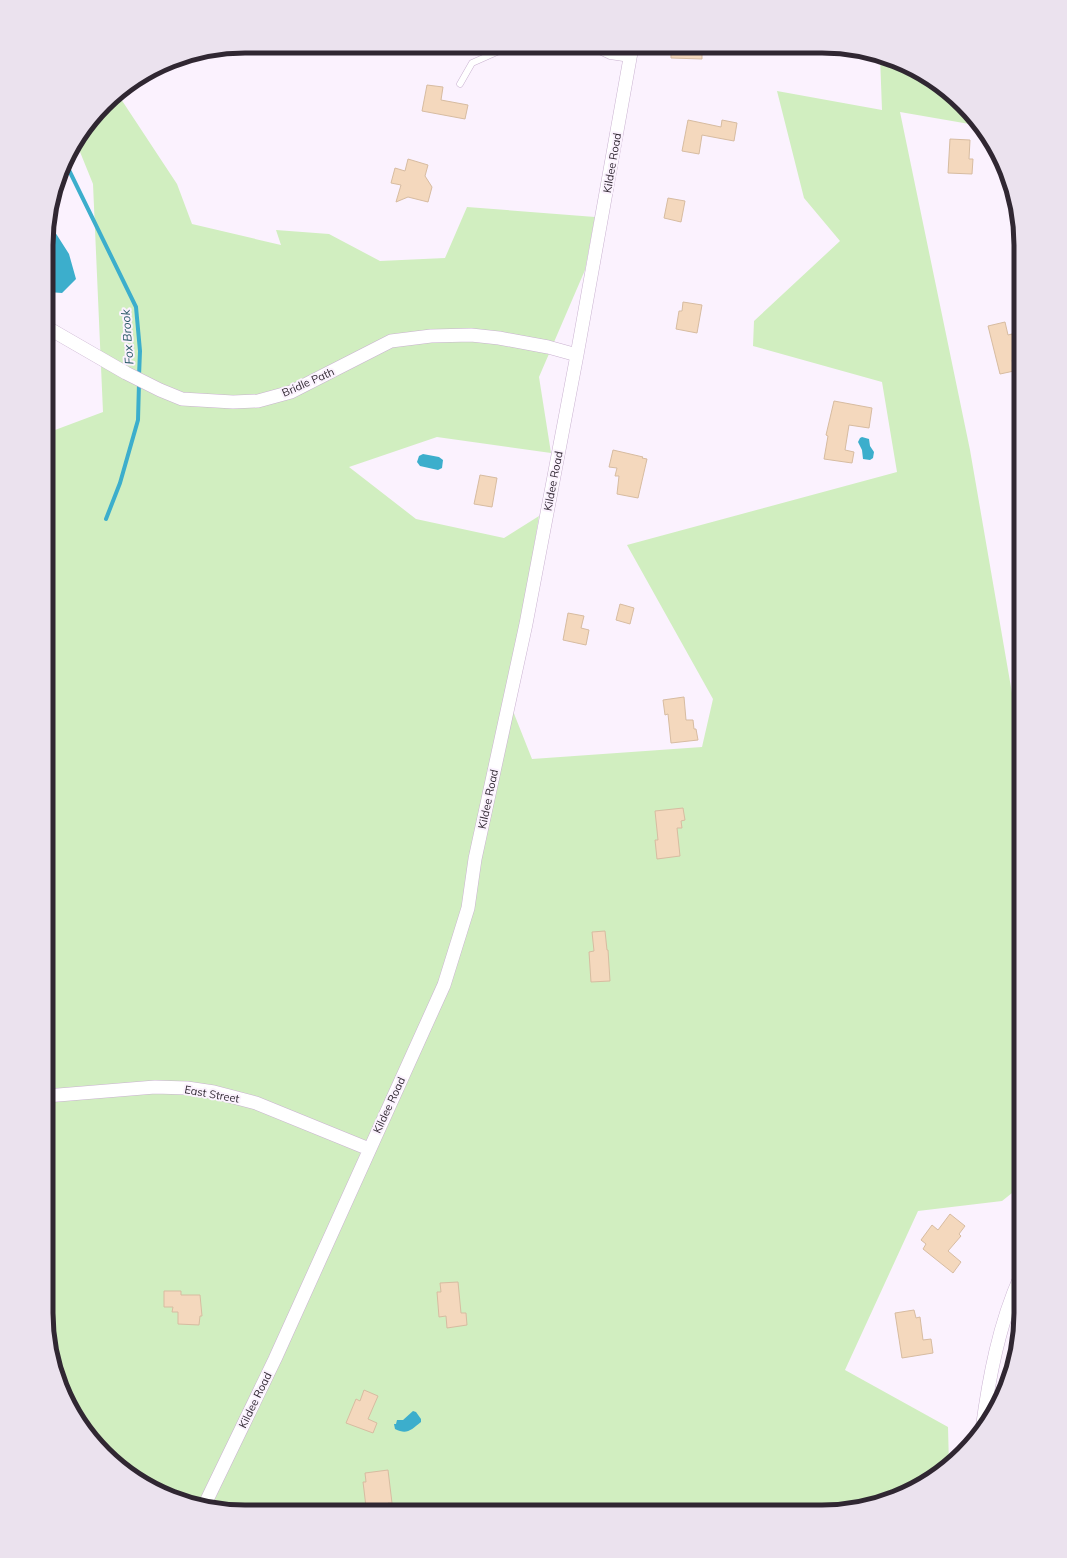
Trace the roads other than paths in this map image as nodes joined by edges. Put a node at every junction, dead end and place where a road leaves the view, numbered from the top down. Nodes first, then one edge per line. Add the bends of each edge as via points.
1 (495, 53) edge
2 (604, 53) edge
3 (631, 53) edge
4 (460, 84) dead end
5 (53, 331) edge
6 (577, 355) junction
7 (53, 1095) edge
8 (369, 1149) junction
9 (1014, 1291) edge
10 (984, 1417) edge
11 (207, 1501) edge

1 - 4 lane via 472,64
2 - 3 lane via 610,56
3 - 6 street, Kildee Road
5 - 6 street, Bridle Path via 126,373 182,399 233,402 258,401 291,392 391,341 471,335 548,347
6 - 8 street, Kildee Road via 526,624 475,859 468,908 444,985
7 - 8 street, East Street via 155,1087 214,1092 256,1103
8 - 11 street, Kildee Road via 275,1359
9 - 10 street via 988,1382

